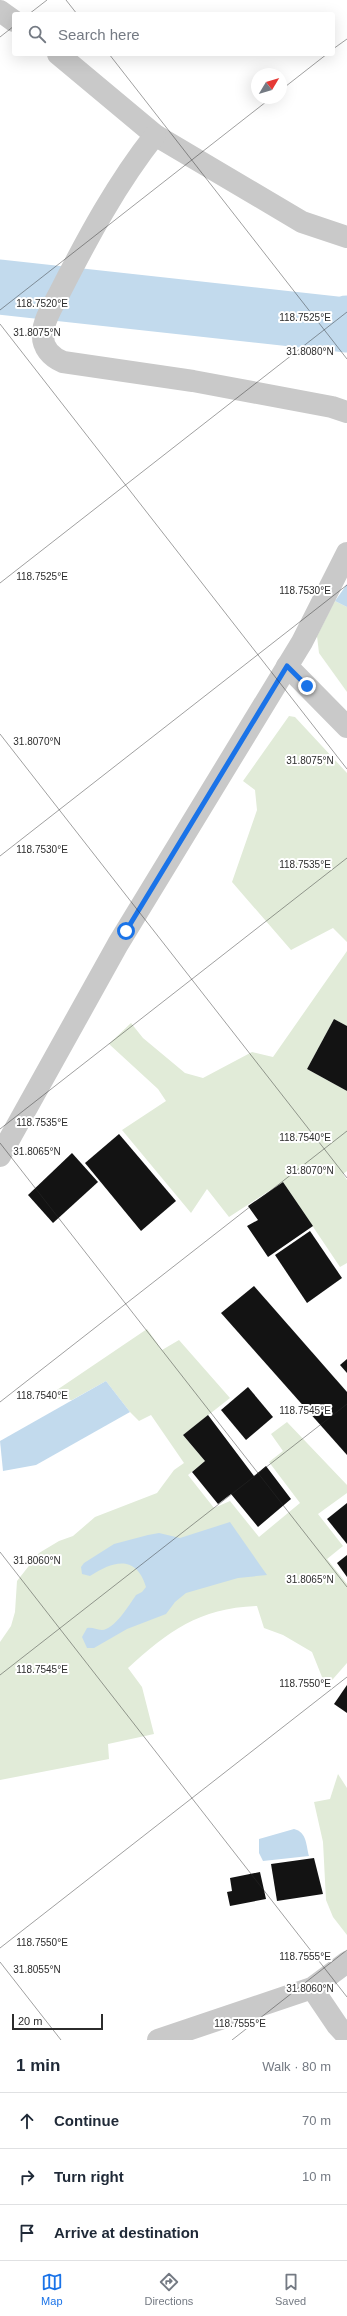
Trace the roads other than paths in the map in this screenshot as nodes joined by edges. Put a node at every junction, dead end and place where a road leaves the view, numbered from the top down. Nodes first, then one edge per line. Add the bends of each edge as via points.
1 (0, 11) edge
2 (12, 20) edge
3 (60, 56) edge
4 (155, 134) junction
5 (347, 237) edge
6 (347, 412) edge
7 (347, 553) edge
8 (287, 666) junction
9 (347, 727) edge
10 (0, 1156) edge
11 (347, 1962) edge
12 (312, 1988) junction
13 (347, 2036) edge
14 (158, 2040) edge

1 - 2 street
3 - 4 street
4 - 5 street via 302,222
4 - 6 street via 130,166 77,259 43,327 44,345 62,362 193,381
7 - 8 street
8 - 9 street
8 - 10 street via 118,944
11 - 12 street
12 - 13 street
12 - 14 street

